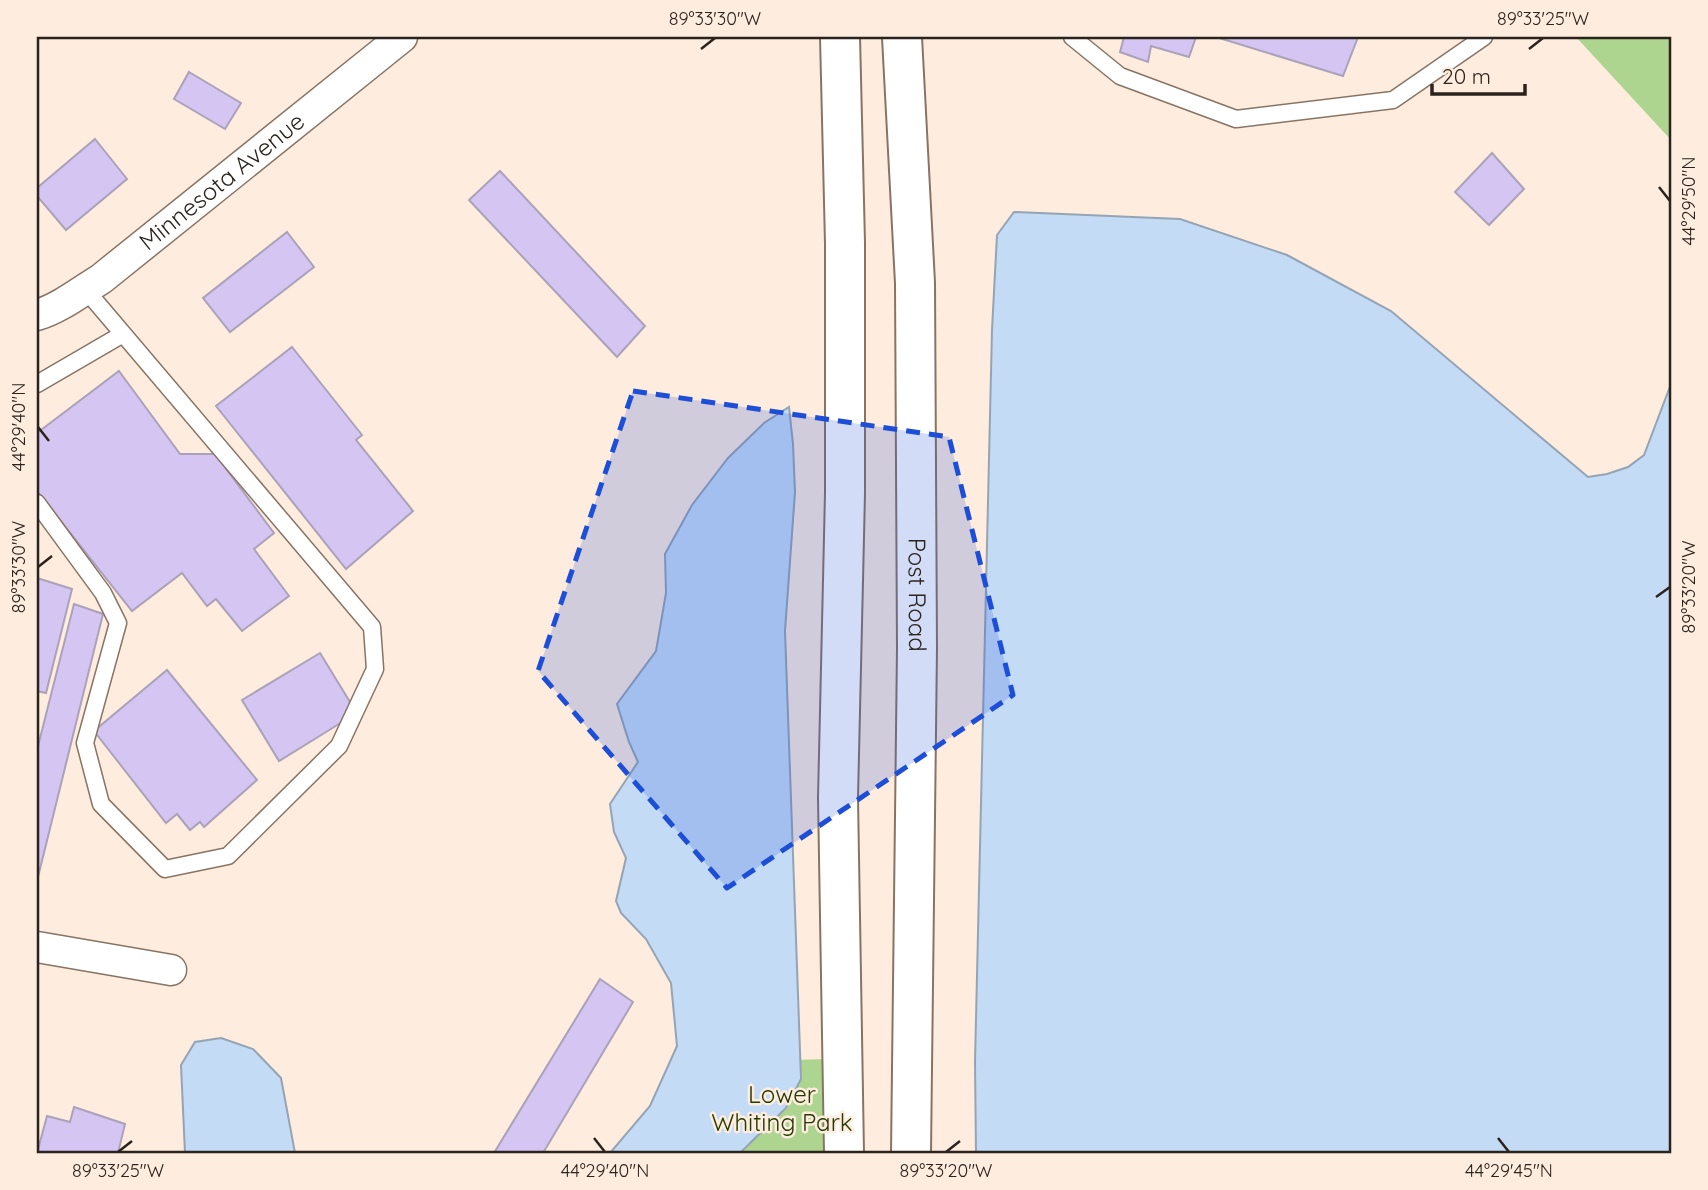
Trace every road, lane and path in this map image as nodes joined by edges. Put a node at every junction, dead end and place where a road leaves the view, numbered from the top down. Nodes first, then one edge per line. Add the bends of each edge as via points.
1 (402, 37) edge
2 (840, 37) edge
3 (902, 37) edge
4 (1072, 37) edge
5 (1483, 37) edge
6 (85, 289) junction
7 (37, 315) edge
8 (123, 334) junction
9 (37, 384) edge
10 (37, 503) edge
11 (37, 947) edge
12 (171, 970) dead end
13 (844, 1153) edge
14 (911, 1153) edge

1 - 6 street, Minnesota Avenue
2 - 13 main road via 845,493 838,798
3 - 14 main road, Post Road via 915,310 917,648
4 - 5 lane via 1120,76 1237,119 1393,100
6 - 7 street, Minnesota Avenue
6 - 8 lane
8 - 9 lane
8 - 10 lane via 372,627 375,669 339,746 229,856 165,869 101,804 85,743 117,623 103,593
11 - 12 street

